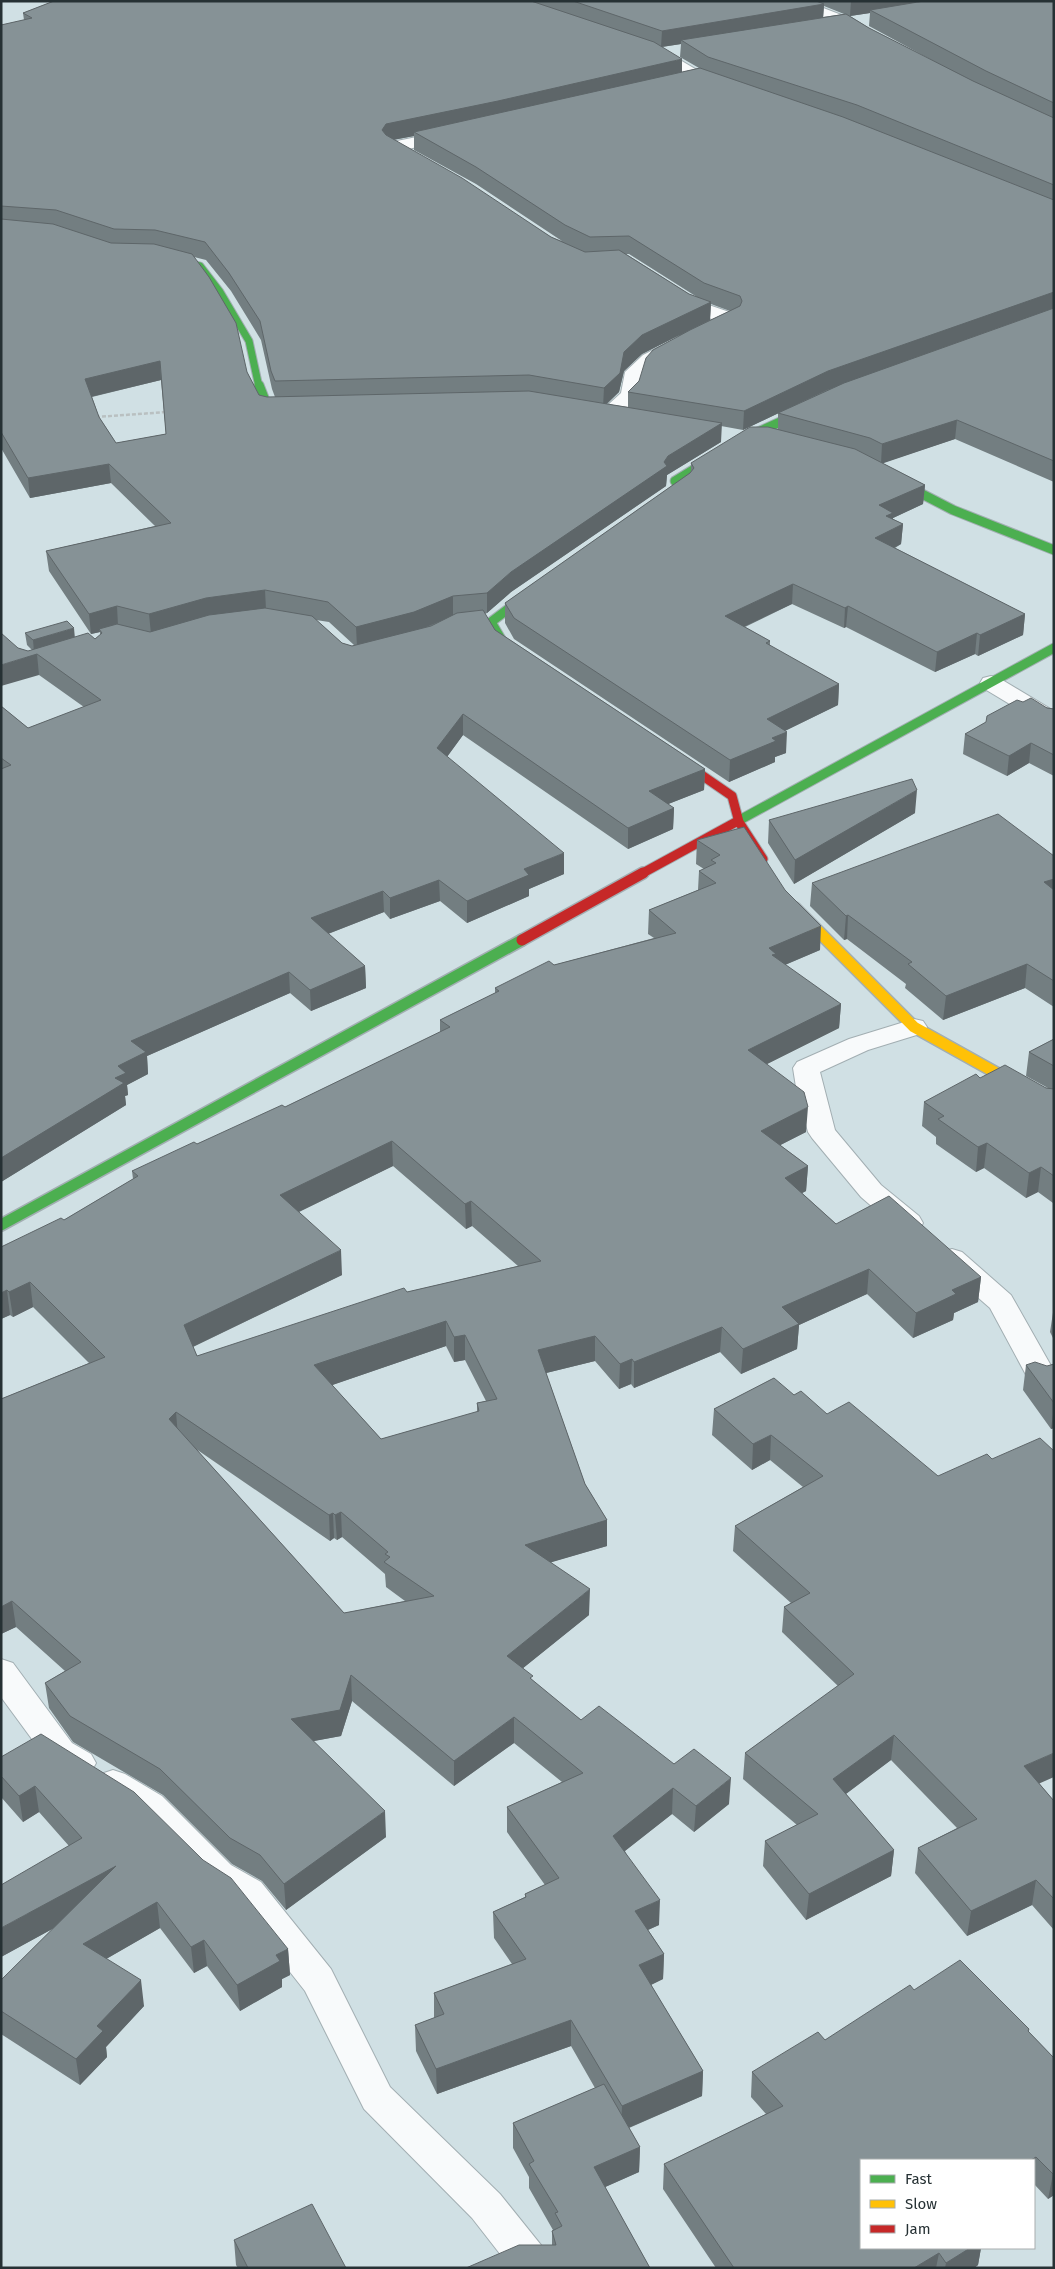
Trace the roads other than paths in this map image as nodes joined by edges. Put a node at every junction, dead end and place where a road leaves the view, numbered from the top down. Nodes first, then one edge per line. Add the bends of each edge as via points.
1 (790, 1) edge
2 (874, 18) edge
3 (846, 22) junction
4 (818, 27) edge
5 (875, 40) edge
6 (632, 45) edge
7 (689, 49) edge
8 (660, 54) junction
9 (701, 78) junction
10 (674, 84) edge
11 (738, 90) edge
12 (470, 131) edge
13 (418, 161) edge
14 (173, 259) edge
15 (662, 286) edge
16 (817, 404) edge
17 (307, 407) edge
18 (602, 414) joint
19 (625, 418) edge
20 (727, 435) dead end
21 (745, 438) junction
22 (767, 438) edge
23 (878, 471) edge
24 (648, 510) edge
25 (1054, 550) edge
26 (544, 582) edge
27 (1054, 648) edge
28 (537, 666) edge
29 (991, 683) junction
30 (1054, 721) edge
31 (661, 747) edge
32 (739, 822) junction
33 (769, 869) edge
34 (789, 900) edge
35 (914, 1027) junction
36 (1054, 1104) edge
37 (1, 1225) edge
38 (1043, 1379) edge
39 (1, 1672) edge
40 (535, 2268) edge

1 - 3 street
2 - 3 street
3 - 4 street
3 - 5 street
6 - 8 street
7 - 8 street
8 - 9 street
9 - 10 street
9 - 11 street
12 - 13 street via 393,147
14 - 17 street via 200,266 220,292 249,341 260,390 268,408
15 - 18 street via 696,307 731,319 650,359 635,372 630,395
16 - 21 street
18 - 19 street
20 - 21 street
21 - 22 street
21 - 24 street via 675,481 681,487
23 - 25 street via 953,510
26 - 28 street via 482,623 504,644
27 - 29 street
29 - 30 street
29 - 32 street
31 - 32 street via 732,796
32 - 33 street
32 - 37 street
34 - 35 street
35 - 36 street
35 - 38 street via 874,1038 806,1068 822,1132 870,1190 1002,1302
39 - 40 street via 60,1752 150,1806 219,1875 248,1892 318,1980 377,2098 486,2206

